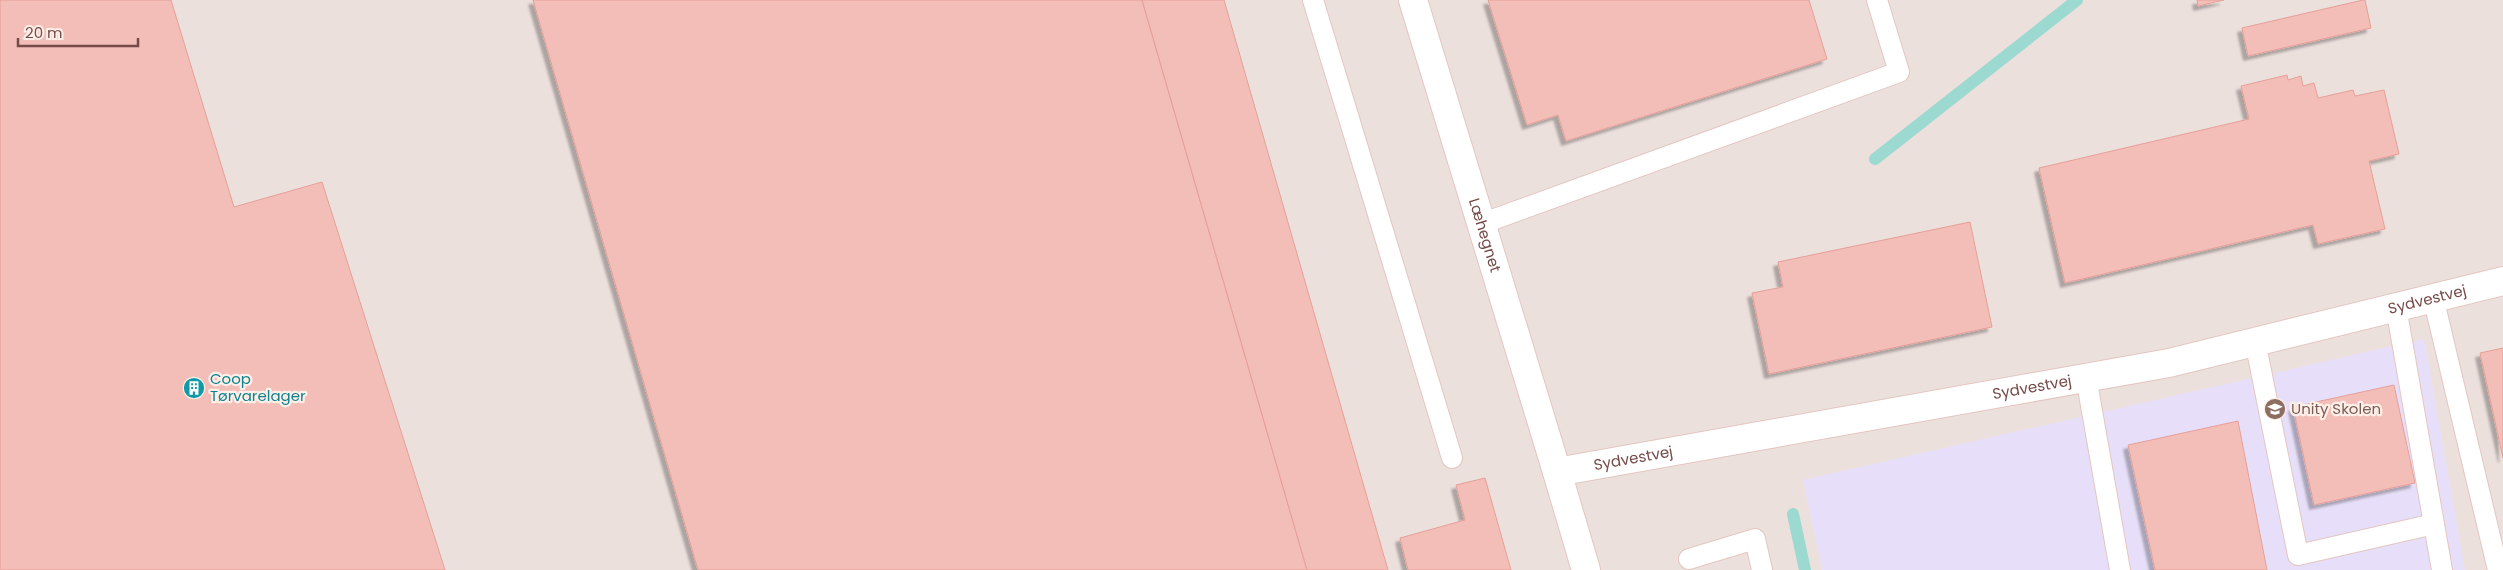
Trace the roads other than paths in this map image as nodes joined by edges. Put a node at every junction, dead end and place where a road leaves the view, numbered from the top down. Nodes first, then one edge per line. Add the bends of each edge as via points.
1 (1313, 0) edge
2 (1413, 0) edge
3 (1877, 0) edge
4 (1481, 224) junction
5 (2503, 280) edge
6 (2433, 298) junction
7 (2396, 307) junction
8 (2255, 341) junction
9 (2086, 377) junction
10 (1452, 458) dead end
11 (1557, 472) junction
12 (2434, 524) junction
13 (1689, 559) dead end
14 (1586, 570) edge
15 (1762, 570) edge
16 (2120, 570) edge
17 (2442, 570) edge
18 (2498, 570) edge

1 - 10 lane
2 - 4 street, Læhegnet
3 - 4 lane via 1899,72
4 - 11 street, Læhegnet
5 - 6 street, Sydvestvej
6 - 7 street, Sydvestvej
6 - 18 lane
7 - 8 street, Sydvestvej
7 - 12 lane
8 - 9 street, Sydvestvej via 2169,363
8 - 12 lane via 2298,555
9 - 11 street, Sydvestvej
9 - 16 lane
11 - 14 street, Læhegnet
12 - 17 lane
13 - 15 lane via 1755,539

